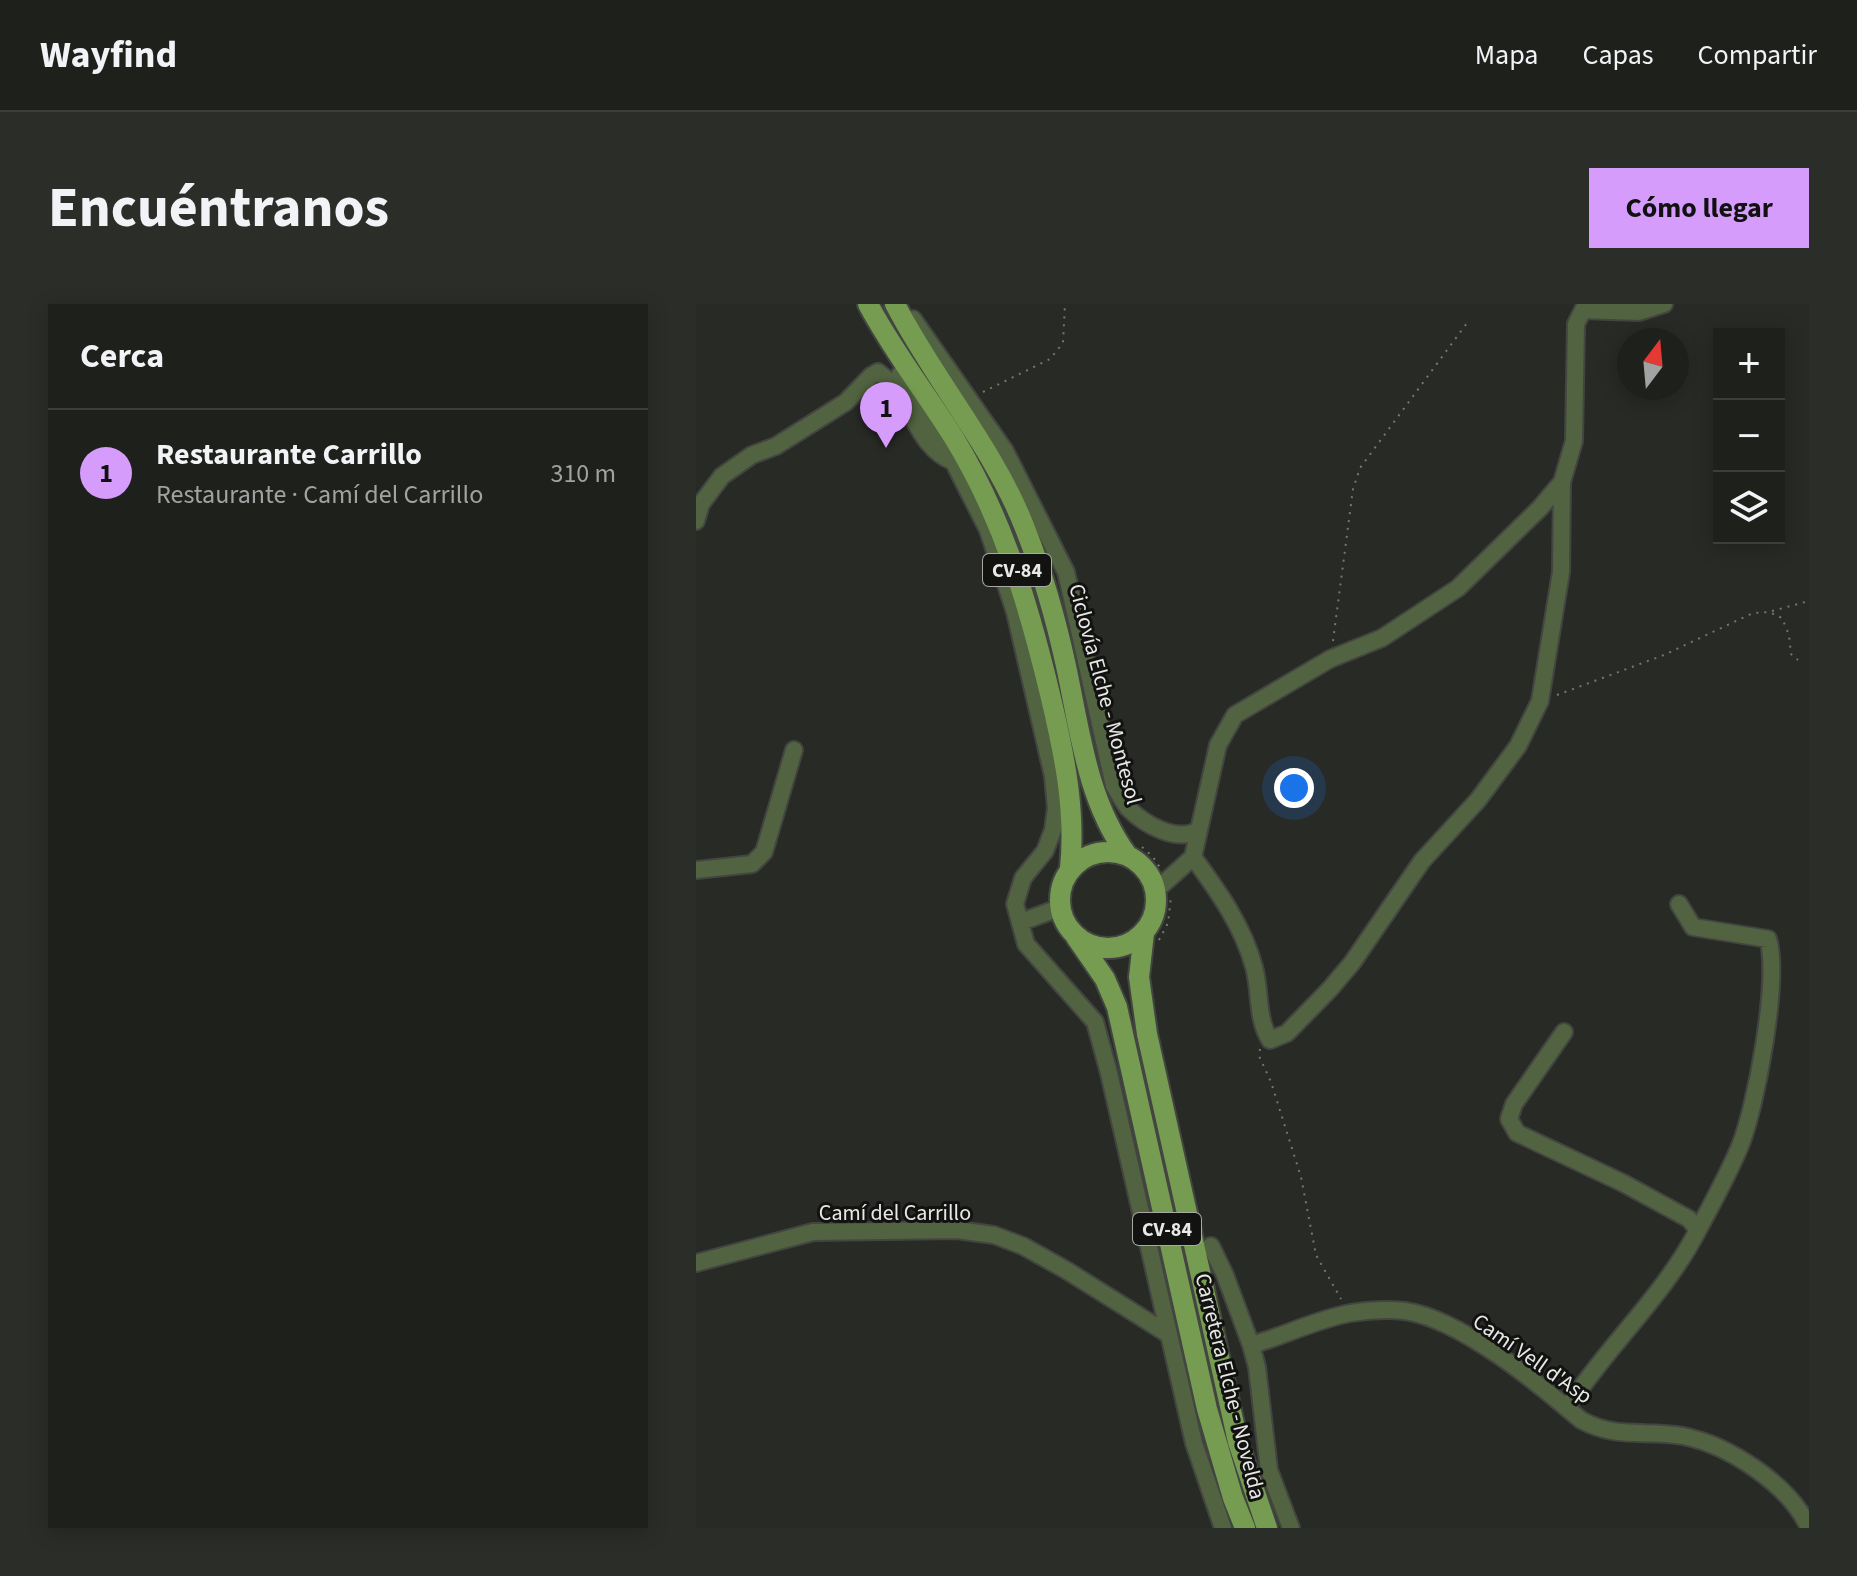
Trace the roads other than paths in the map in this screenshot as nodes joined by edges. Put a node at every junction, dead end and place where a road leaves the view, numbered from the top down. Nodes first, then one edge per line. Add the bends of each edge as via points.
1 (859, 304) edge
2 (868, 304) edge
3 (895, 304) edge
4 (905, 304) edge
5 (1664, 304) edge
6 (1584, 307) edge
7 (953, 461) junction
8 (1562, 482) junction
9 (696, 521) edge
10 (794, 750) dead end
11 (1199, 830) junction
12 (1132, 849) junction
13 (1193, 857) junction
14 (1070, 869) junction
15 (696, 870) edge
16 (1161, 884) junction
17 (1679, 904) dead end
18 (1059, 908) junction
19 (1021, 922) junction
20 (1152, 936) junction
21 (1076, 937) junction
22 (1564, 1032) dead end
23 (1698, 1230) junction
24 (1211, 1246) dead end
25 (696, 1263) edge
26 (1168, 1334) junction
27 (1251, 1345) junction
28 (1567, 1408) junction
29 (1223, 1528) edge
30 (1245, 1528) edge
31 (1267, 1528) edge
32 (1291, 1528) edge
33 (1809, 1528) edge

1 - 7 street
2 - 14 main road, CV-84 via 965,458 1014,563 1066,764 1073,824
3 - 12 main road, CV-84 via 1013,498 1053,613 1097,803 1113,836
4 - 11 street via 1005,451 1066,572 1114,786 1127,807 1147,823 1189,836
5 - 6 street via 1639,312
6 - 8 street via 1576,324 1574,441
7 - 9 street via 933,450 891,381 878,372 846,402 722,476 701,504
7 - 19 street via 1005,578 1053,776 1053,830 1018,889 1015,904
8 - 11 street via 1458,588 1382,638 1330,659 1235,715 1218,745
8 - 13 street via 1561,572 1540,701 1518,746 1422,861 1352,963 1287,1033 1270,1040 1263,1027 1255,969 1243,934
10 - 15 street via 758,860
11 - 13 street
12 - 14 main road via 1085,857
12 - 16 main road, CV-84
13 - 16 street
14 - 18 main road, CV-84 via 1061,884
16 - 20 main road, CV-84
17 - 23 street via 1693,927 1768,939 1773,954 1770,1006 1741,1143
18 - 19 street
18 - 21 main road, CV-84
19 - 26 street via 1026,944 1095,1022
20 - 21 main road via 1107,949
20 - 31 main road, Carretera Elche - Novelda / CV-84 via 1139,977 1147,1034 1238,1442
21 - 30 main road, Carretera Elche - Novelda / CV-84 via 1117,1007 1207,1409
22 - 23 street via 1514,1104 1509,1119 1517,1133 1623,1183 1689,1219
23 - 28 street via 1661,1288
24 - 27 street
25 - 26 street, Camí del Carrillo via 813,1232 957,1230 994,1235 1066,1270
26 - 29 street via 1194,1443
27 - 28 street, Camí Vell d'Asp via 1351,1313 1407,1311 1450,1326 1488,1349
27 - 32 street via 1269,1470
28 - 33 street, Camí Vell d'Asp via 1612,1433 1683,1436 1734,1454 1790,1497

